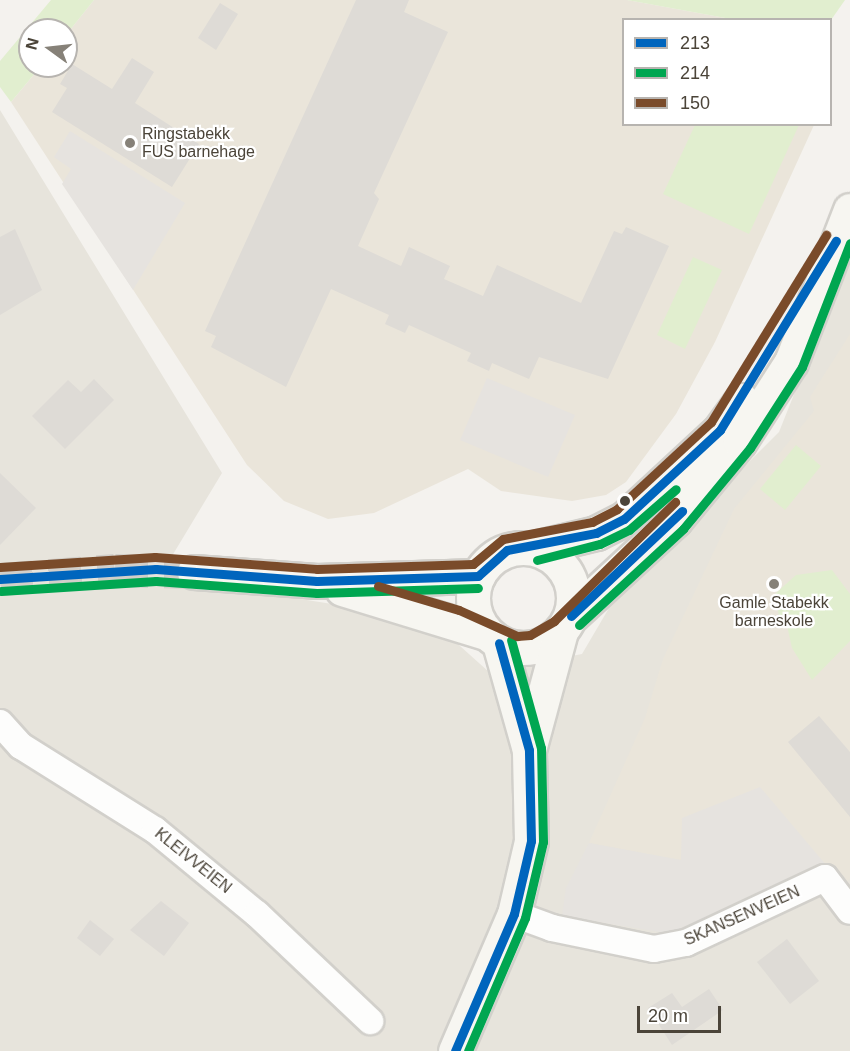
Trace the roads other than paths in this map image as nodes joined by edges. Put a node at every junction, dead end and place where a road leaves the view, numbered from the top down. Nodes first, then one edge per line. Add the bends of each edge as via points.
1 (850, 210) edge
2 (843, 247) edge
3 (534, 548) junction
4 (194, 572) tunnel mouth
5 (478, 576) junction
6 (317, 581) junction
7 (566, 623) junction
8 (493, 638) junction
9 (0, 723) edge
10 (529, 750) junction
11 (850, 911) edge
12 (514, 914) junction
13 (369, 1021) dead end
14 (455, 1051) edge

1 - 2 main road
2 - 3 main road via 720,430 624,519 596,533
2 - 7 main road via 791,362 740,441 675,520
3 - 5 main road via 495,556
3 - 7 main road via 563,566 574,599
4 - 6 main road
5 - 6 main road
5 - 8 main road via 473,606
6 - 8 main road
7 - 8 main road via 532,647
7 - 10 main road
8 - 10 main road
9 - 13 street, KLEIVVEIEN via 21,746 155,830 257,914
10 - 12 main road via 531,842
11 - 12 street, SKANSENVEIEN via 825,878 686,944 654,949 552,928
12 - 14 main road

